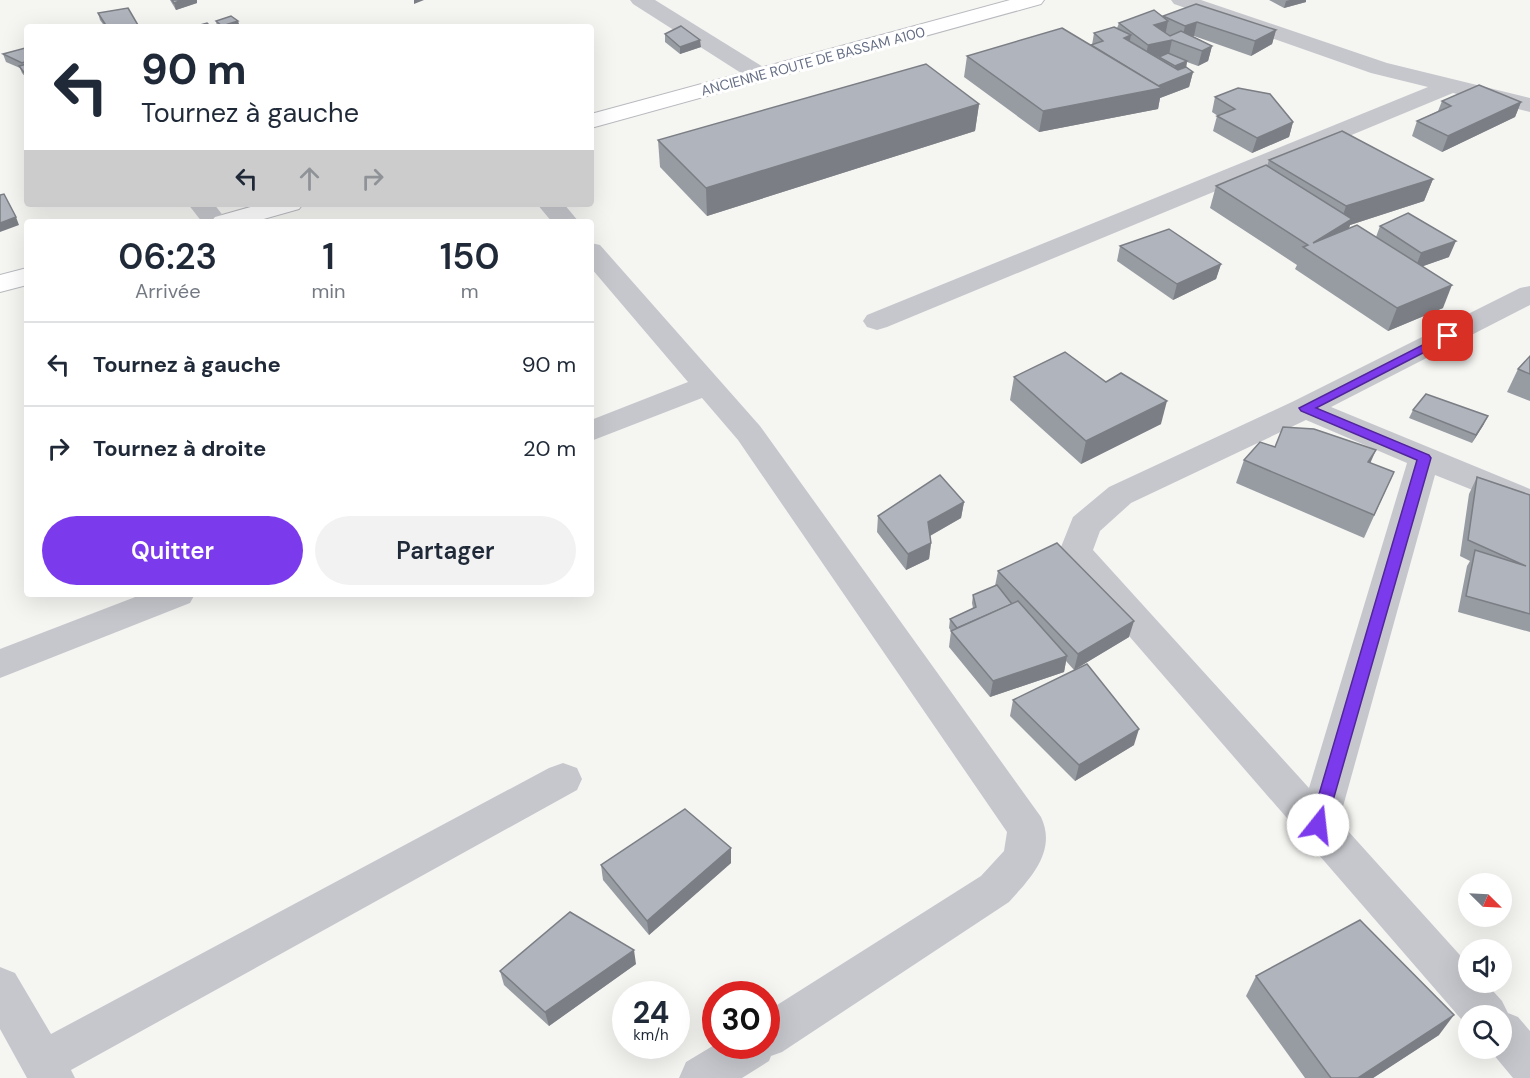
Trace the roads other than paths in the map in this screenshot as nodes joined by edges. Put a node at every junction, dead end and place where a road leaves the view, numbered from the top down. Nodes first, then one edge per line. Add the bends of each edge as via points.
1 (640, 0) edge
2 (1031, 0) edge
3 (1181, 0) edge
4 (760, 75) junction
5 (1450, 86) junction
6 (1530, 105) edge
7 (594, 120) edge
8 (203, 207) edge
9 (279, 207) edge
10 (553, 207) edge
11 (213, 219) edge
12 (235, 219) edge
13 (563, 219) edge
14 (594, 254) edge
15 (24, 277) edge
16 (0, 284) edge
17 (1530, 294) edge
18 (877, 321) dead end
19 (708, 385) junction
20 (1305, 408) junction
21 (594, 430) edge
22 (1424, 458) junction
23 (1530, 502) edge
24 (170, 597) edge
25 (0, 664) edge
26 (563, 779) dead end
27 (1318, 825) junction
28 (0, 987) edge
29 (1477, 1005) edge
30 (780, 1028) edge
31 (1512, 1043) edge
32 (732, 1059) edge
33 (1530, 1064) edge
34 (47, 1070) edge
35 (702, 1078) edge

1 - 4 street
2 - 4 main road, ANCIENNE ROUTE DE BASSAM A100
3 - 5 street via 1380,68
4 - 7 main road, ANCIENNE ROUTE DE BASSAM A100
5 - 6 street
5 - 18 street
8 - 11 street
9 - 12 main road
10 - 13 street
14 - 19 street
15 - 16 main road
17 - 20 street
19 - 21 street
19 - 30 street via 749,432 1027,829 1023,858 995,889
20 - 22 street
20 - 27 street via 1120,495 1086,525 1076,552
22 - 23 street
22 - 27 street
24 - 25 street
26 - 34 street
27 - 29 street
28 - 34 street
31 - 33 street
32 - 35 street

